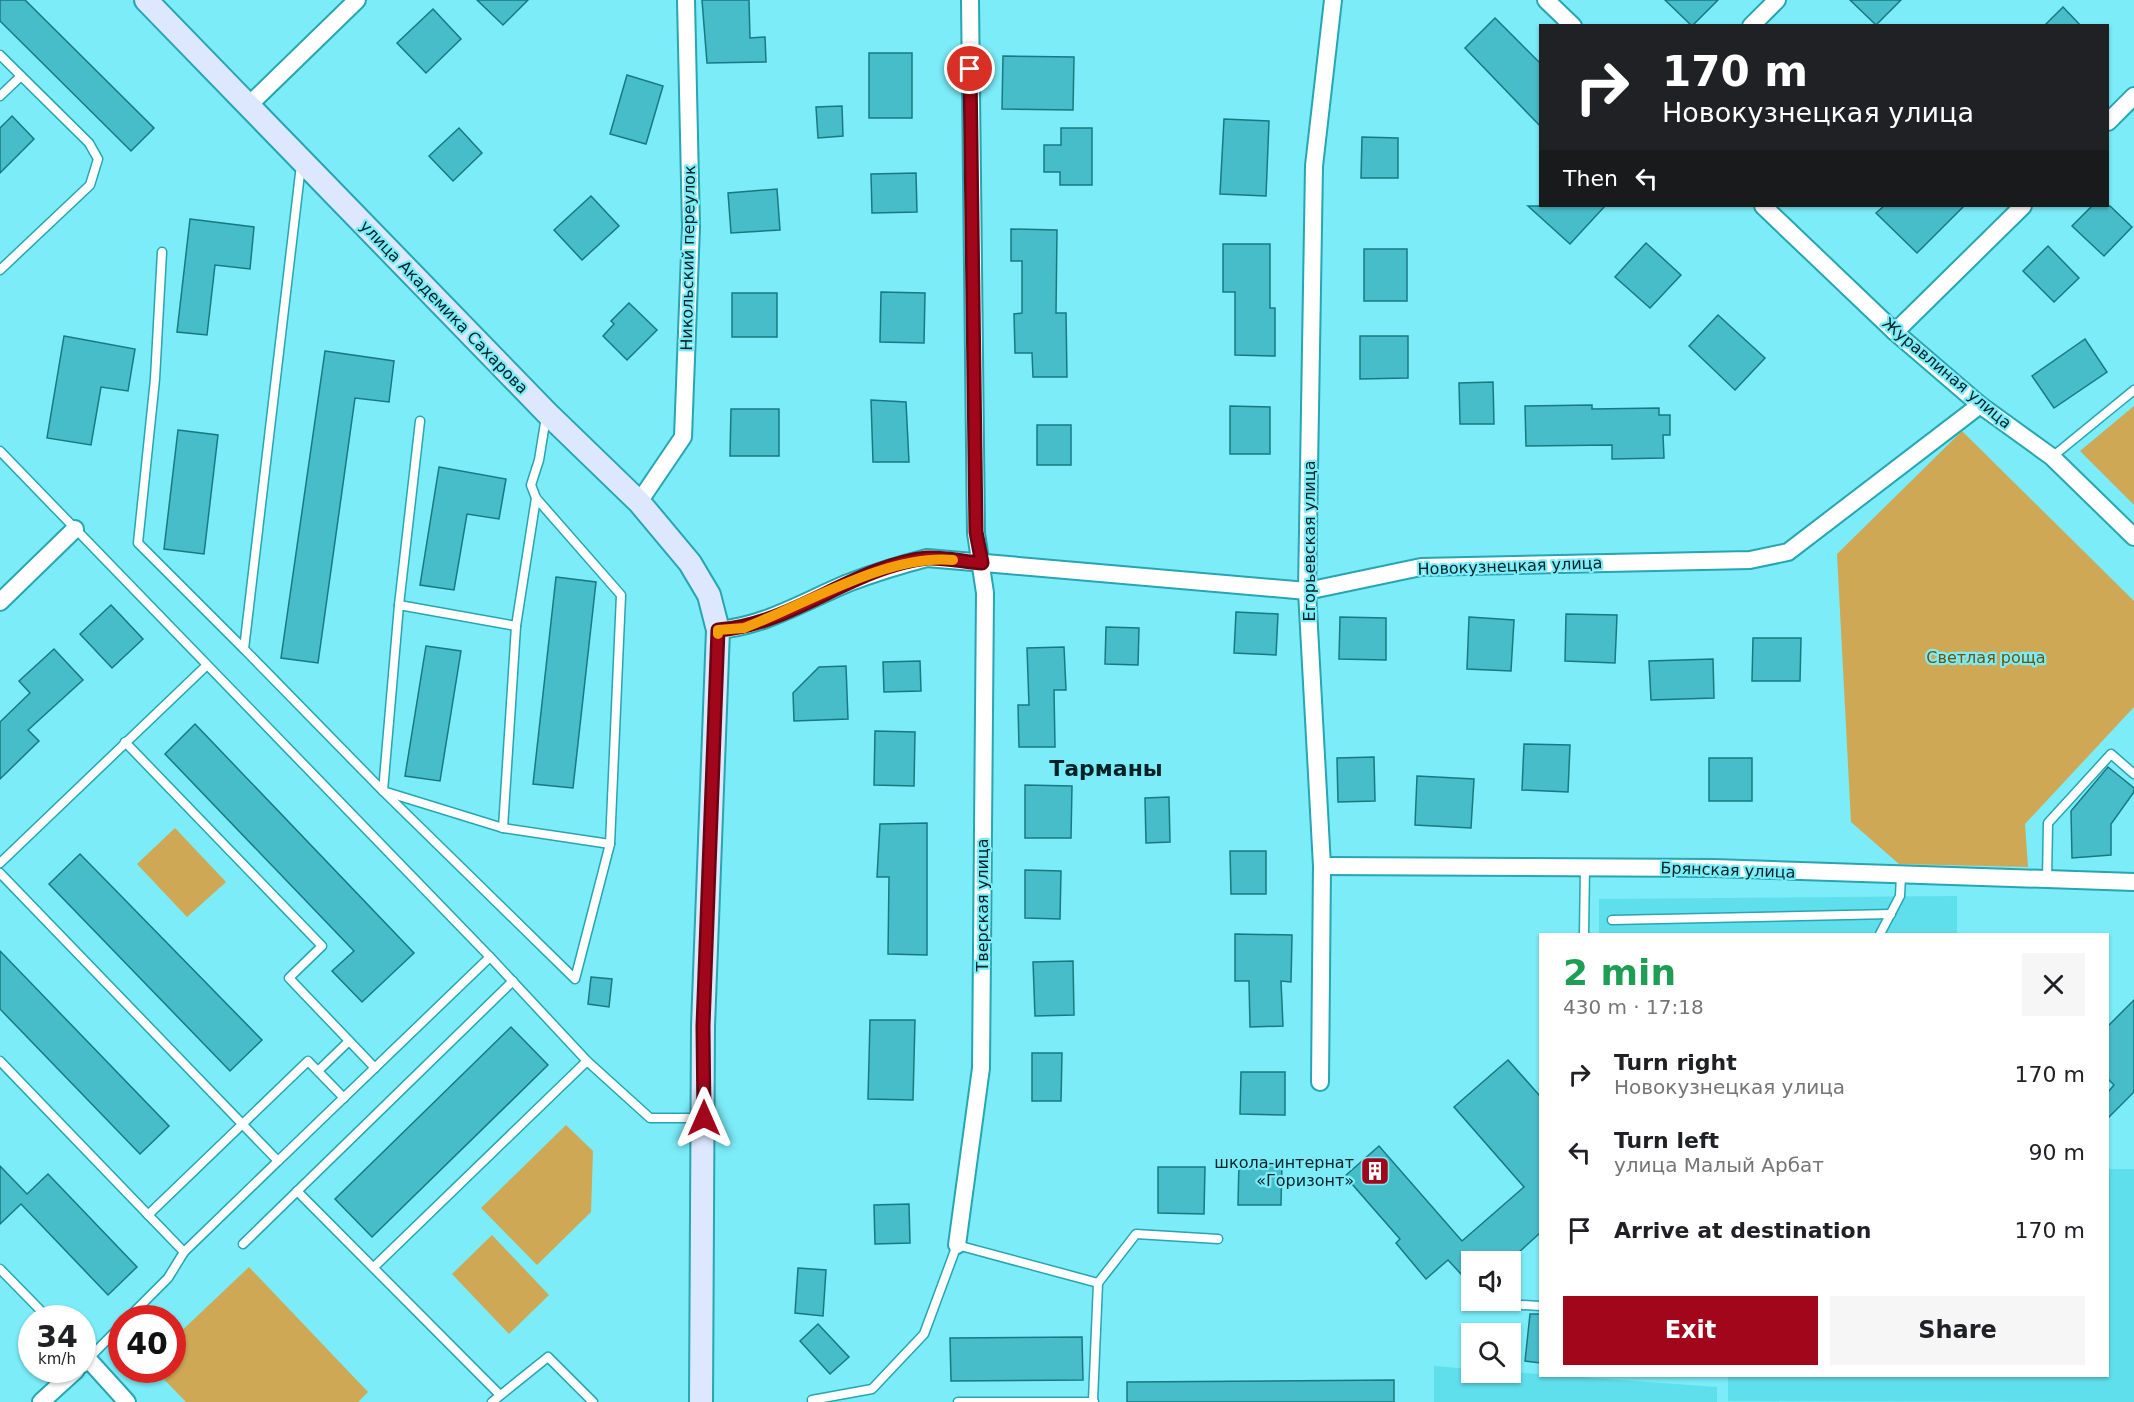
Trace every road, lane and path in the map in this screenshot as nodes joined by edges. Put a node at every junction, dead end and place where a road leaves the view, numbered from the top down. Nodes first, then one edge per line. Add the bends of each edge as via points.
1 (146, 0) edge
2 (357, 0) edge
3 (686, 0) edge
4 (970, 0) edge
5 (1333, 0) edge
6 (1546, 0) edge
7 (1777, 0) edge
8 (1571, 24) edge
9 (1753, 24) edge
10 (0, 55) edge
11 (21, 76) junction
12 (0, 96) edge
13 (2134, 96) edge
14 (248, 106) junction
15 (2109, 121) edge
16 (301, 161) junction
17 (1764, 207) edge
18 (2022, 207) edge
19 (162, 252) dead end
20 (0, 270) edge
21 (1895, 332) junction
22 (2134, 390) edge
23 (1980, 405) junction
24 (547, 413) junction
25 (420, 421) dead end
26 (0, 451) edge
27 (2052, 457) junction
28 (536, 498) junction
29 (639, 502) junction
30 (75, 529) junction
31 (2134, 537) edge
32 (982, 563) junction
33 (1307, 591) junction
34 (0, 602) edge
35 (399, 605) junction
36 (516, 626) junction
37 (718, 630) junction
38 (244, 649) junction
39 (206, 666) junction
40 (125, 742) junction
41 (2134, 774) edge
42 (383, 791) junction
43 (503, 828) junction
44 (610, 844) junction
45 (0, 863) edge
46 (1322, 866) junction
47 (1585, 867) junction
48 (0, 873) edge
49 (1901, 876) junction
50 (2047, 880) junction
51 (2134, 882) edge
52 (1891, 914) junction
53 (1612, 920) dead end
54 (1584, 933) edge
55 (1881, 933) edge
56 (490, 957) junction
57 (513, 981) junction
58 (349, 1041) junction
59 (0, 1061) edge
60 (587, 1061) junction
61 (375, 1068) junction
62 (318, 1071) junction
63 (1320, 1082) dead end
64 (344, 1098) junction
65 (704, 1118) junction
66 (242, 1125) junction
67 (278, 1161) junction
68 (297, 1191) junction
69 (148, 1215) junction
70 (1218, 1239) dead end
71 (243, 1244) dead end
72 (957, 1245) junction
73 (183, 1252) junction
74 (374, 1267) junction
75 (0, 1269) edge
76 (1098, 1283) junction
77 (35, 1305) edge
78 (141, 1305) edge
79 (1521, 1305) edge
80 (1539, 1306) edge
81 (108, 1338) edge
82 (96, 1348) edge
83 (96, 1374) edge
84 (60, 1383) edge
85 (500, 1395) junction
86 (812, 1400) dead end
87 (1094, 1401) edge
88 (41, 1402) edge
89 (127, 1402) edge
90 (492, 1402) edge
91 (593, 1402) edge
92 (700, 1402) edge
93 (958, 1402) edge

1 - 14 street, улица Академика Сахарова
2 - 14 street
3 - 29 street, Никольский переулок via 691,227 683,437
4 - 32 street, Тверская улица via 976,532
5 - 33 street, Егорьевская улица via 1314,166
6 - 8 street
7 - 9 street
10 - 11 lane
11 - 12 lane
11 - 20 lane via 88,143 98,159 90,184
13 - 15 street
14 - 16 street, улица Академика Сахарова
16 - 24 street, улица Академика Сахарова
16 - 38 lane
17 - 21 street, Журавлиная улица
18 - 21 street
19 - 38 lane via 155,379 138,543
21 - 23 street, Журавлиная улица
22 - 27 lane
23 - 27 street, Журавлиная улица
23 - 33 street, Новокузнецкая улица via 1788,552 1750,560 1421,567
24 - 28 lane via 531,485
24 - 29 street, улица Академика Сахарова
25 - 35 lane
26 - 30 lane
27 - 31 street, Журавлиная улица
28 - 36 lane
28 - 44 lane via 621,595
29 - 37 street, улица Академика Сахарова via 690,563 709,596
30 - 34 street
30 - 39 lane
32 - 33 street, Новокузнецкая улица
32 - 37 street, Новокузнецкая улица via 927,558 848,584 744,628
32 - 72 street, Тверская улица via 985,593 981,1068
33 - 46 street, Егорьевская улица
35 - 36 lane
35 - 42 lane
36 - 43 lane
37 - 65 street, улица Академика Сахарова via 703,1026
38 - 42 lane
39 - 40 lane
39 - 56 lane
40 - 45 lane
40 - 58 lane via 322,946 289,978
41 - 50 lane via 2111,754 2048,823
42 - 43 lane
42 - 44 lane via 575,979
43 - 44 lane
46 - 47 street, Брянская улица
46 - 63 street, Егорьевская улица
47 - 49 street, Брянская улица
47 - 54 lane
48 - 66 lane
49 - 50 street, Брянская улица
49 - 52 lane via 1900,896
50 - 51 street, Брянская улица
52 - 53 lane
52 - 55 lane
56 - 57 lane
56 - 61 lane
57 - 60 lane
57 - 68 lane
58 - 61 lane
58 - 62 lane
59 - 69 lane
60 - 65 lane via 650,1118
60 - 74 lane
61 - 64 lane
62 - 64 lane
62 - 66 lane via 308,1061
64 - 67 lane
65 - 92 street, улица Академика Сахарова
66 - 67 lane
66 - 69 lane
67 - 73 lane
68 - 71 lane
68 - 74 lane
69 - 73 lane
70 - 76 lane via 1136,1234
72 - 76 lane
72 - 86 lane via 924,1334 917,1342 872,1389
73 - 78 lane via 168,1278
74 - 85 lane
75 - 77 lane
76 - 87 lane
79 - 80 lane
81 - 82 lane
83 - 89 street
84 - 88 street
85 - 90 lane
85 - 91 lane via 548,1357
87 - 93 lane

